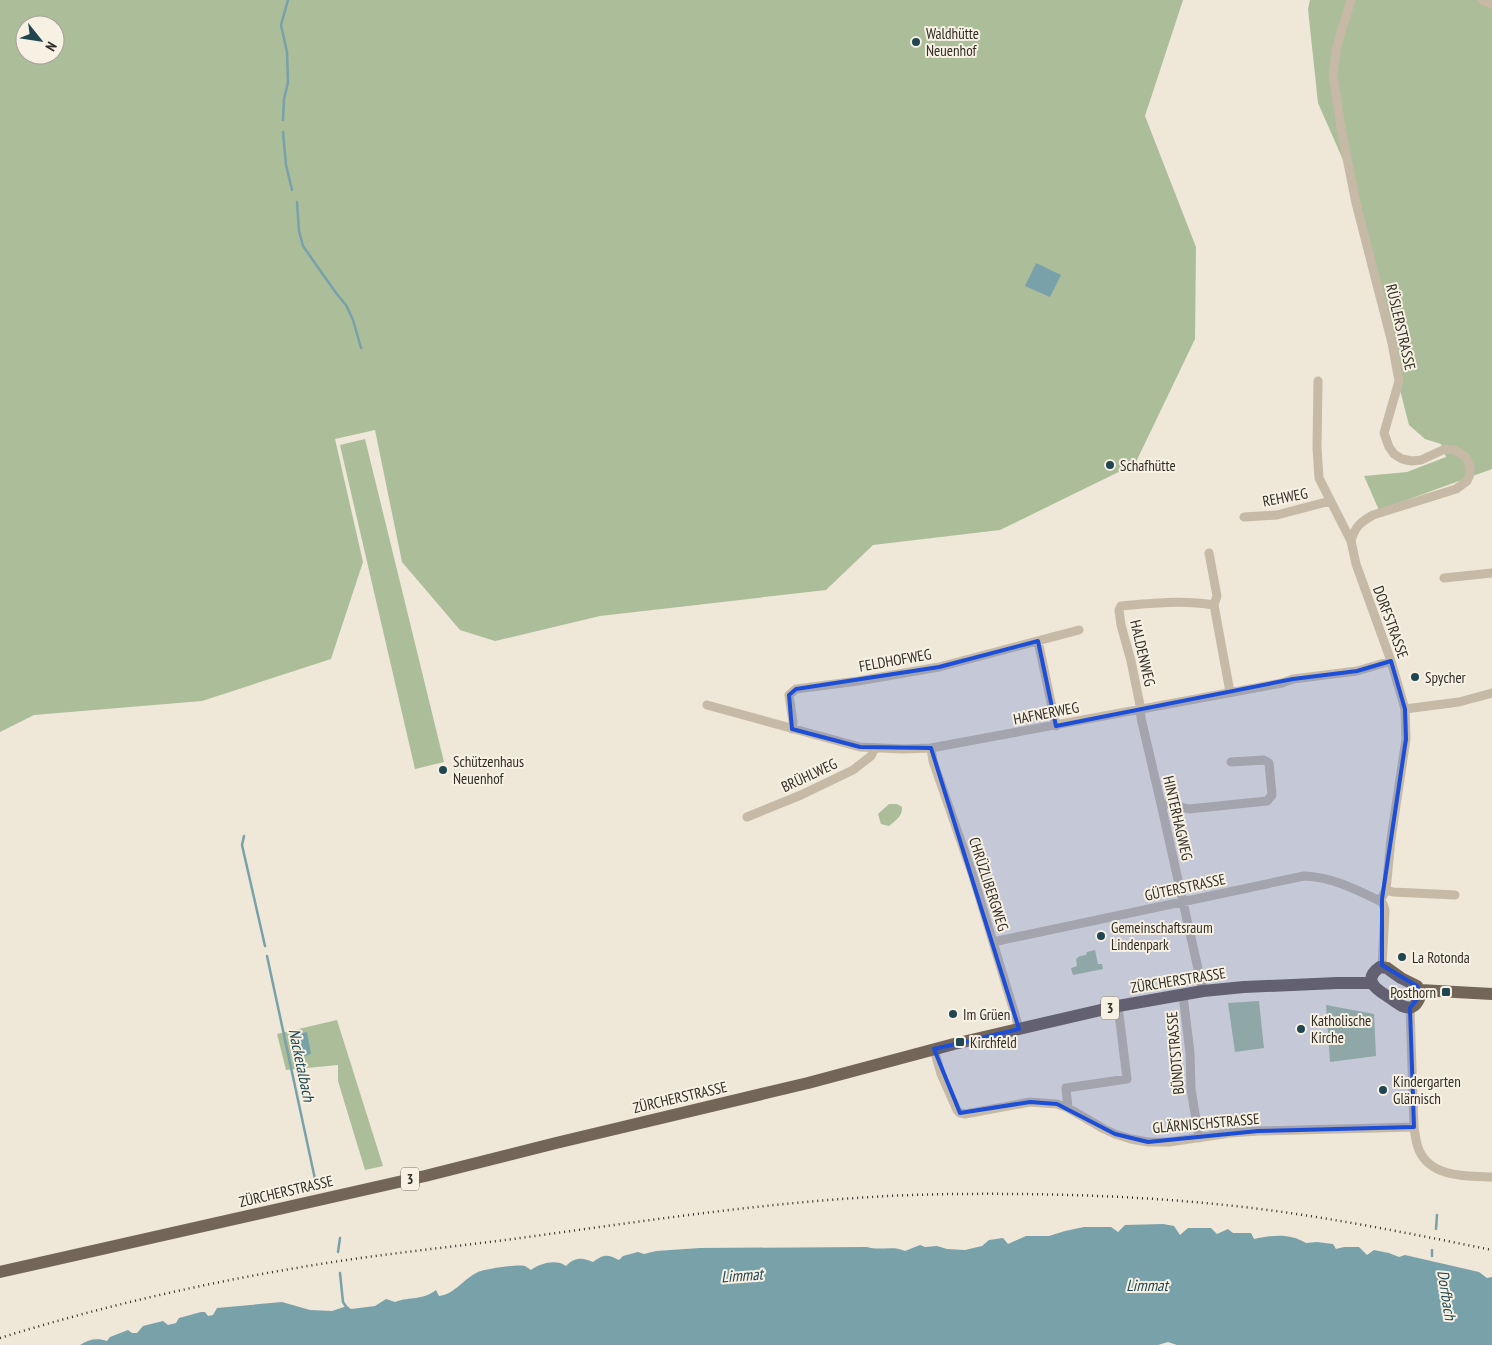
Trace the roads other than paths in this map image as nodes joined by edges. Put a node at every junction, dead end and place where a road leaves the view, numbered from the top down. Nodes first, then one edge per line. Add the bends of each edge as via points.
1 (1351, 0) edge
2 (1482, 0) edge
3 (1492, 4) edge
4 (1318, 381) dead end
5 (1330, 501) junction
6 (1244, 517) dead end
7 (1351, 541) junction
8 (1209, 554) dead end
9 (1492, 572) edge
10 (1444, 578) dead end
11 (1214, 605) junction
12 (1079, 630) dead end
13 (1038, 642) junction
14 (1391, 661) junction
15 (1230, 692) junction
16 (1492, 693) edge
17 (707, 705) dead end
18 (1140, 709) junction
19 (1405, 709) junction
20 (1056, 726) junction
21 (792, 728) junction
22 (875, 748) junction
23 (930, 748) junction
24 (1231, 762) dead end
25 (1161, 804) junction
26 (747, 817) dead end
27 (1386, 890) junction
28 (1455, 896) dead end
29 (1380, 901) junction
30 (1183, 902) junction
31 (993, 942) junction
32 (1382, 966) junction
33 (1372, 983) junction
34 (1420, 990) junction
35 (1203, 991) junction
36 (1492, 994) edge
37 (1183, 995) junction
38 (1118, 1006) junction
39 (1410, 1007) junction
40 (1019, 1028) junction
41 (934, 1049) junction
42 (1068, 1108) junction
43 (1414, 1127) junction
44 (1199, 1138) junction
45 (1492, 1178) edge
46 (0, 1272) edge

1 - 7 street, RÜSLERSTRASSE via 1337,46 1333,74 1356,203 1400,381 1384,433 1389,447 1402,459 1421,460 1445,449 1455,450 1466,457 1470,474 1467,481 1456,489 1373,514 1361,522
2 - 3 street
4 - 5 street, DORFSTRASSE via 1319,478
5 - 6 street, REHWEG via 1277,515
5 - 7 street, DORFSTRASSE
7 - 14 street, DORFSTRASSE via 1361,581
8 - 11 street via 1217,596
9 - 10 street
11 - 15 street
11 - 18 street, HALDENWEG via 1151,603 1122,606 1119,610
12 - 13 street, FELDHOFWEG
13 - 20 street
13 - 21 street, FELDHOFWEG via 938,667 796,689 789,695
14 - 15 street, HAFNERWEG via 1357,671 1293,679
14 - 19 street, DORFSTRASSE
15 - 18 street, HAFNERWEG
16 - 19 street via 1459,702
17 - 21 street, HAFNERWEG
18 - 20 street, HAFNERWEG
18 - 25 street, HINTERHAGWEG
19 - 27 street, DORFSTRASSE via 1406,739
20 - 23 street, HAFNERWEG
21 - 22 street, HAFNERWEG via 860,747
22 - 23 street, HAFNERWEG
22 - 26 street, BRÜHLWEG via 871,756 853,770
23 - 31 street, CHRÜZLIBERGWEG
24 - 25 street via 1264,760 1269,763 1272,795 1267,801 1189,809
25 - 30 street, HINTERHAGWEG
27 - 28 street
27 - 29 street, DORFSTRASSE
29 - 30 street, GÜTERSTRASSE via 1333,880 1304,876
29 - 32 street via 1385,910
30 - 31 street, GÜTERSTRASSE
30 - 35 street, HINTERHAGWEG
31 - 40 street, CHRÜZLIBERGWEG
32 - 33 main road via 1375,971
32 - 34 main road
33 - 35 main road, ZÜRCHERSTRASSE / 3
33 - 39 main road via 1401,1005
34 - 36 main road
34 - 39 main road via 1420,998
35 - 37 main road, ZÜRCHERSTRASSE / 3
37 - 38 main road, ZÜRCHERSTRASSE / 3
37 - 44 street, BÜNDTSTRASSE via 1191,1089
38 - 40 main road, ZÜRCHERSTRASSE / 3
38 - 42 street via 1127,1079 1066,1088
39 - 43 street
40 - 41 main road, ZÜRCHERSTRASSE / 3
41 - 42 street, GLÄRNISCHSTRASSE via 941,1074 960,1113 1019,1103 1042,1102
41 - 46 main road, ZÜRCHERSTRASSE / 3 via 425,1176
42 - 44 street, GLÄRNISCHSTRASSE via 1104,1129 1131,1139 1169,1142
43 - 44 street, GLÄRNISCHSTRASSE via 1258,1131
43 - 45 street via 1419,1151 1435,1168 1460,1176

